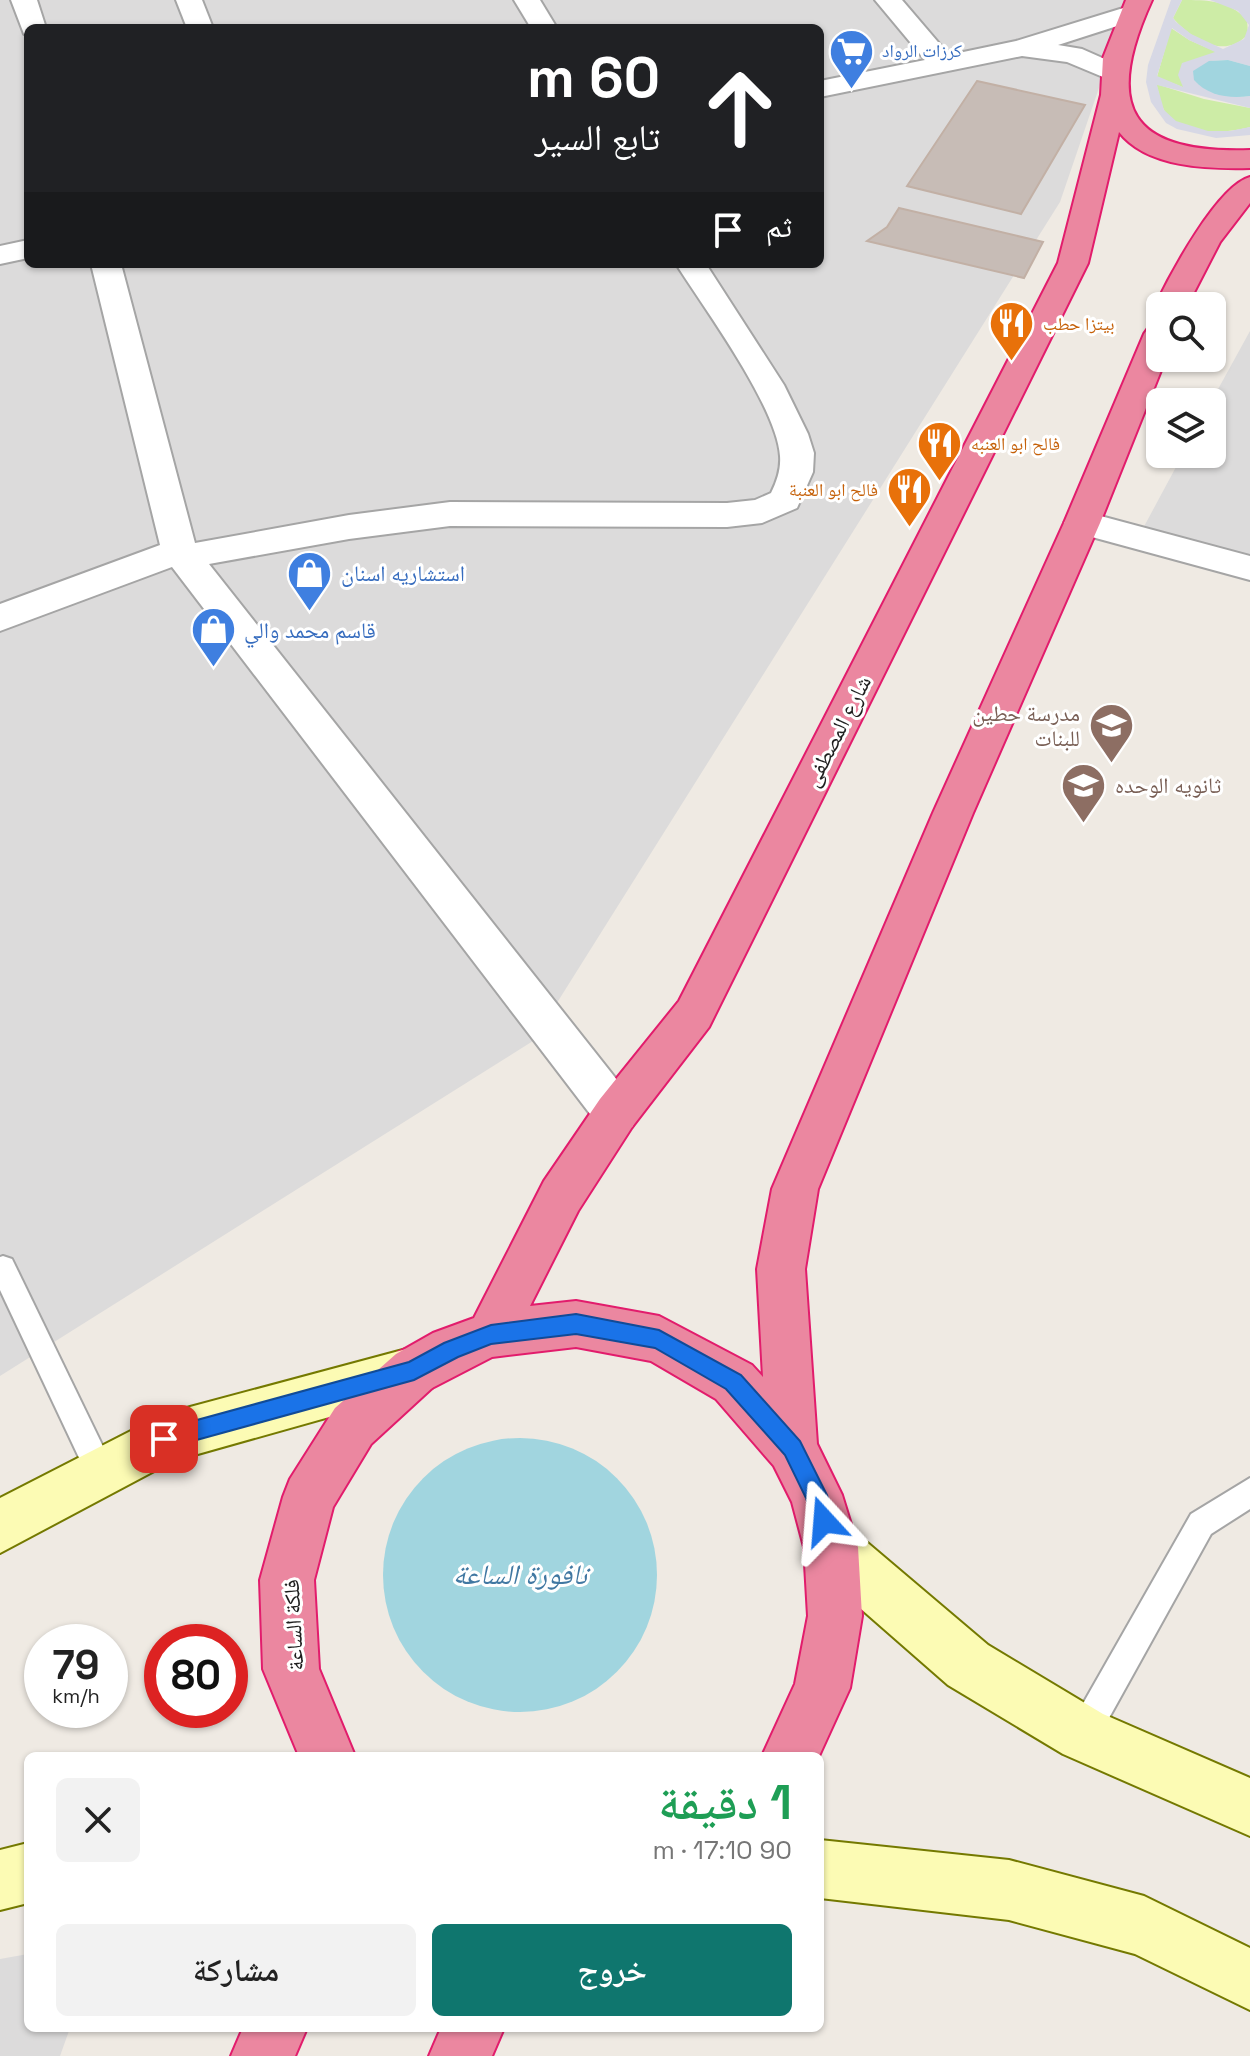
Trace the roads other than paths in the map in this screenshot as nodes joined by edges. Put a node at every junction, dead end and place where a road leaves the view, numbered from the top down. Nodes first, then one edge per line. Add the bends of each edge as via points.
1 (24, 0) edge
2 (189, 0) edge
3 (527, 0) edge
4 (888, 0) edge
5 (1136, 6) edge
6 (32, 24) edge
7 (198, 24) edge
8 (542, 24) edge
9 (1021, 48) junction
10 (943, 64) junction
11 (1114, 84) junction
12 (824, 88) edge
13 (1250, 159) edge
14 (1250, 186) edge
15 (24, 250) edge
16 (0, 255) edge
17 (107, 268) edge
18 (693, 268) edge
19 (1177, 292) edge
20 (1146, 368) edge
21 (1082, 523) junction
22 (182, 554) junction
23 (1250, 568) edge
24 (0, 618) edge
25 (616, 1113) junction
26 (3, 1268) dead end
27 (491, 1334) junction
28 (414, 1371) junction
29 (792, 1448) junction
30 (100, 1471) junction
31 (1250, 1492) edge
32 (0, 1527) edge
33 (831, 1547) junction
34 (1083, 1734) junction
35 (325, 1752) edge
36 (792, 1752) edge
37 (1250, 1807) edge
38 (824, 1869) edge
39 (24, 1874) edge
40 (0, 1880) edge
41 (1250, 1980) edge
42 (274, 2032) edge
43 (471, 2032) edge
44 (262, 2056) edge
45 (460, 2056) edge

1 - 6 street
2 - 7 street
3 - 8 street
4 - 10 street
5 - 9 street
5 - 11 highway, شارع المصطفى via 1123,33
9 - 10 street
9 - 11 street via 1073,55
10 - 12 street
11 - 13 highway via 1125,122 1138,137 1166,150
11 - 25 highway, شارع المصطفى via 1073,263 694,1014
14 - 19 highway via 1227,209
15 - 16 street
17 - 22 street
18 - 22 street via 778,406 797,451 796,477 785,500 762,511 727,515 450,514
20 - 21 highway
21 - 23 street
21 - 29 highway via 795,1189 781,1269
22 - 24 street
22 - 25 street
25 - 27 highway, شارع المصطفى via 561,1196
26 - 30 lane
27 - 28 highway, فلكة الساعة
27 - 29 highway, فلكة الساعة via 576,1324 659,1339 734,1382
28 - 30 street via 164,1439
28 - 35 highway, فلكة الساعة via 353,1426 309,1497 287,1580 291,1669
29 - 33 highway, فلكة الساعة via 816,1495
30 - 32 street
31 - 34 lane via 1201,1524
33 - 34 street via 968,1665
33 - 36 highway, فلكة الساعة via 835,1616 822,1688
34 - 37 street
38 - 41 street via 1009,1890 1144,1926
39 - 40 street
42 - 44 highway
43 - 45 highway

